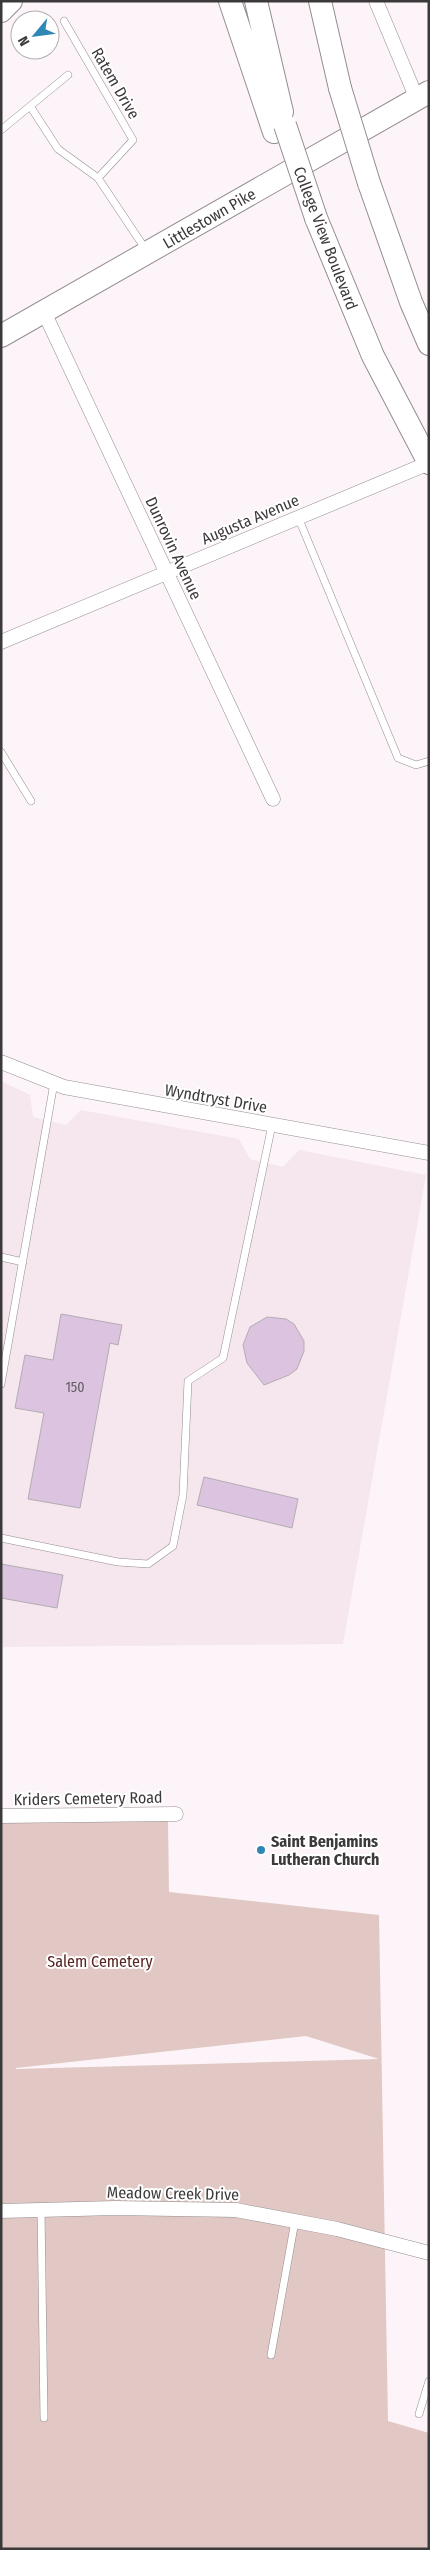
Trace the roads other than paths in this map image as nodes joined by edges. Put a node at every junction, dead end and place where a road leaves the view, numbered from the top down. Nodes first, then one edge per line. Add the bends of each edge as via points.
1 (12, 1) edge
2 (230, 1) edge
3 (256, 1) edge
4 (320, 1) edge
5 (376, 1) edge
6 (1, 11) edge
7 (64, 21) dead end
8 (68, 75) dead end
9 (425, 96) edge
10 (30, 106) junction
11 (280, 128) junction
12 (1, 130) edge
13 (98, 178) junction
14 (369, 184) junction
15 (148, 253) junction
16 (44, 312) junction
17 (429, 314) edge
18 (1, 336) edge
19 (429, 344) edge
20 (429, 463) edge
21 (298, 517) junction
22 (166, 573) junction
23 (1, 642) edge
24 (1, 752) edge
25 (429, 761) edge
26 (273, 800) dead end
27 (31, 801) dead end
28 (1, 1062) edge
29 (54, 1083) junction
30 (272, 1125) junction
31 (429, 1153) edge
32 (1, 1257) edge
33 (23, 1262) junction
34 (1, 1384) edge
35 (1, 1538) edge
36 (176, 1814) dead end
37 (1, 1816) edge
38 (41, 2210) junction
39 (1, 2211) edge
40 (295, 2221) junction
41 (429, 2252) edge
42 (271, 2355) dead end
43 (429, 2381) edge
44 (419, 2414) dead end
45 (44, 2418) dead end

1 - 6 highway
2 - 11 highway
3 - 11 highway, College View Boulevard
4 - 14 highway, bridge via 340,88
5 - 9 street
7 - 13 lane, Ratem Drive via 133,140
8 - 10 lane
9 - 15 highway, Littlestown Pike
10 - 12 lane
10 - 13 lane via 58,149
11 - 20 highway, College View Boulevard, bridge via 310,221
13 - 15 lane
14 - 17 highway via 399,240
14 - 19 highway
15 - 16 highway, Littlestown Pike
16 - 18 highway, Littlestown Pike
16 - 22 street, Dunrovin Avenue
20 - 21 street, Augusta Avenue
21 - 22 street, Augusta Avenue
21 - 25 lane via 398,758 416,765
22 - 23 street, Augusta Avenue
22 - 26 street, Dunrovin Avenue
24 - 27 lane
28 - 29 street, Wyndtryst Drive
29 - 30 street, Wyndtryst Drive via 137,1102
29 - 33 lane
30 - 31 street, Wyndtryst Drive
30 - 35 lane via 223,1358 188,1382 183,1495 172,1546 148,1564 118,1562
32 - 33 lane
33 - 34 lane
36 - 37 street, Kriders Cemetery Road
38 - 39 street, Meadow Creek Drive
38 - 40 street, Meadow Creek Drive via 236,2210
38 - 45 lane
40 - 41 street, Meadow Creek Drive
40 - 42 lane
43 - 44 lane

